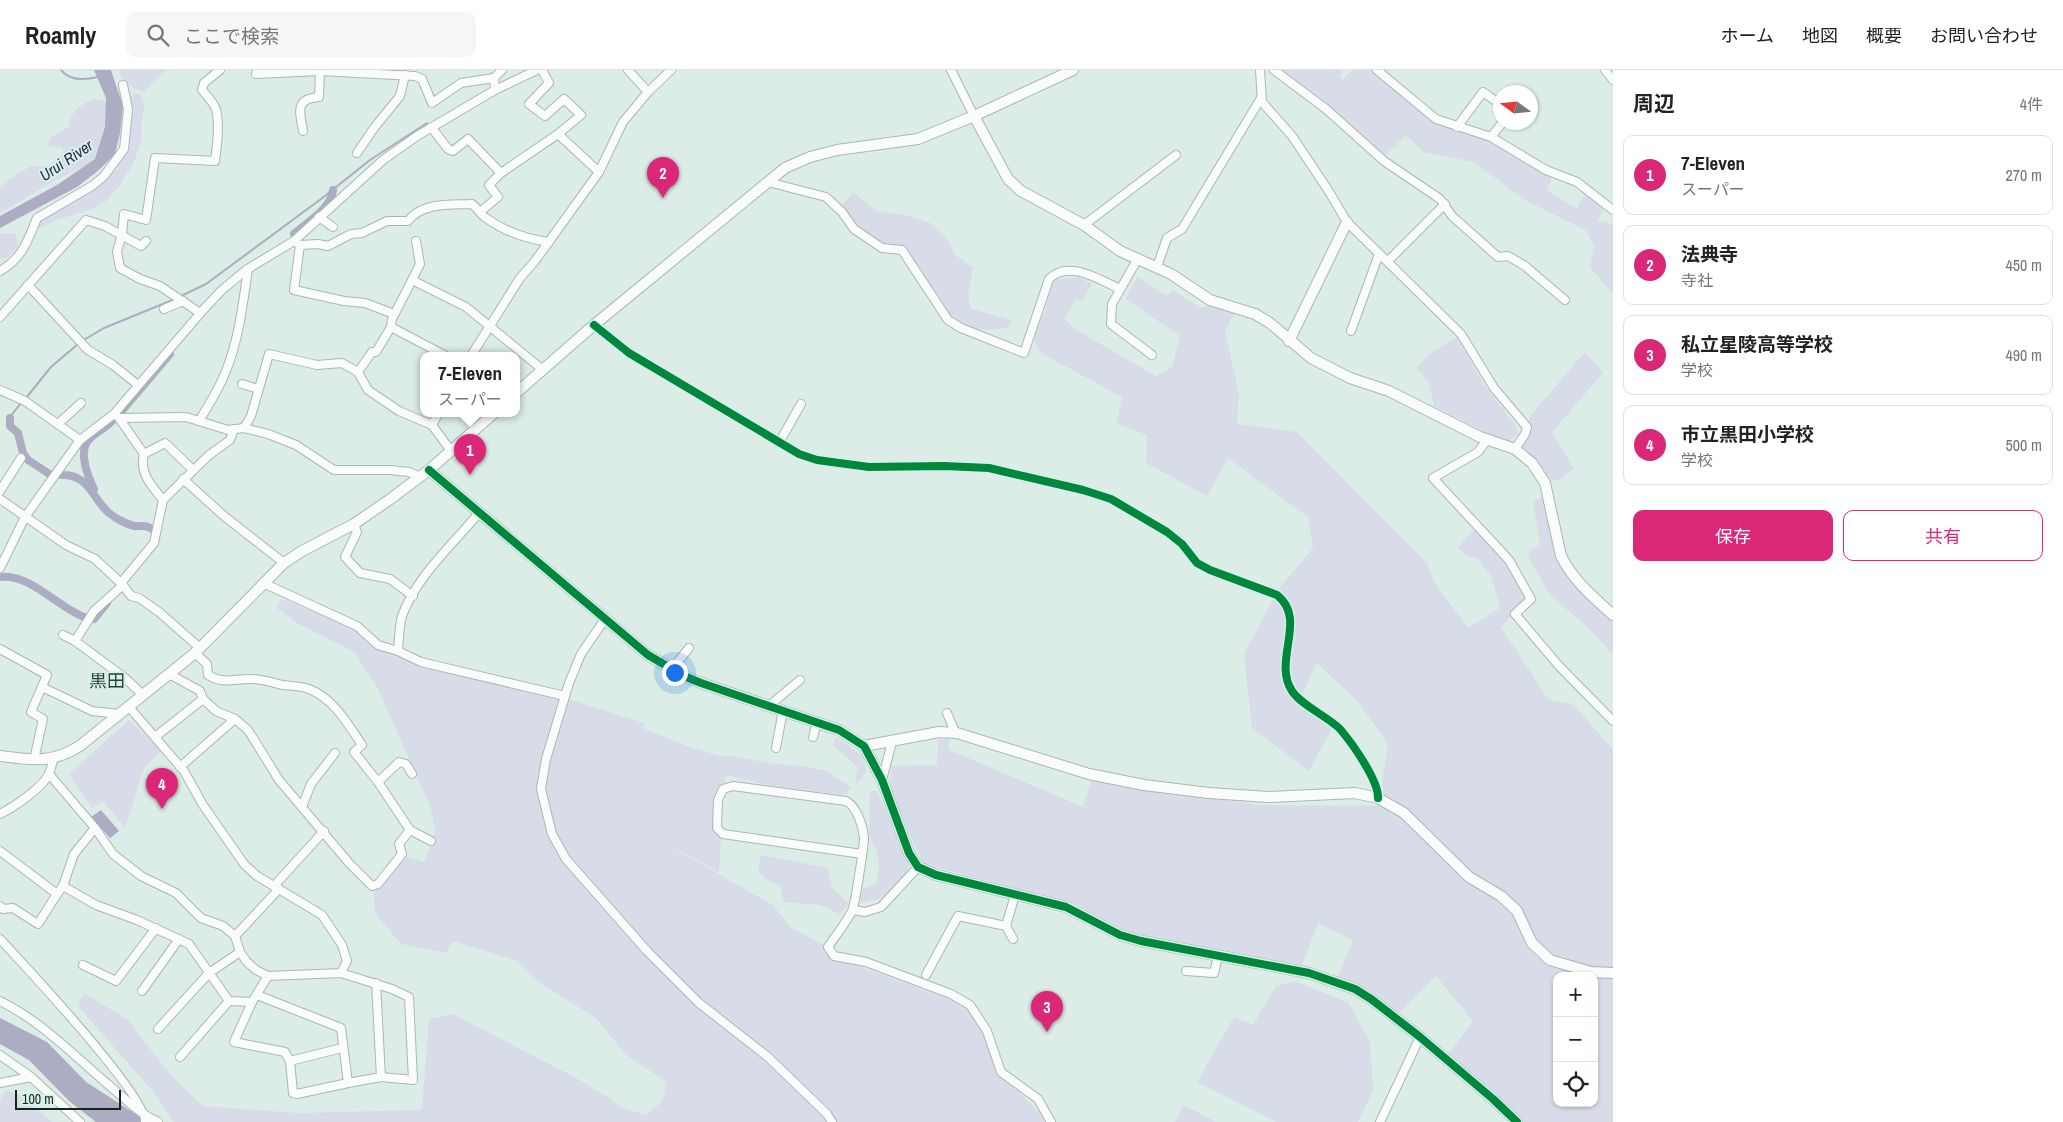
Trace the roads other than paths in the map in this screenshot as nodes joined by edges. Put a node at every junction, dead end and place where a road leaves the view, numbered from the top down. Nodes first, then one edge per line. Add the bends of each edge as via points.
1 (220, 70) edge
2 (257, 70) edge
3 (320, 70) edge
4 (502, 70) edge
5 (537, 70) edge
6 (542, 70) edge
7 (628, 70) edge
8 (672, 70) edge
9 (951, 70) edge
10 (1073, 70) edge
11 (1260, 70) edge
12 (1274, 70) edge
13 (1377, 70) edge
14 (1605, 70) edge
15 (405, 75) junction
16 (494, 78) junction
17 (1613, 80) edge
18 (123, 85) dead end
19 (495, 90) junction
20 (648, 92) junction
21 (1261, 98) junction
22 (1493, 99) edge
23 (974, 116) junction
24 (432, 128) junction
25 (1457, 128) junction
26 (303, 130) dead end
27 (1497, 130) edge
28 (558, 134) junction
29 (1491, 137) junction
30 (357, 153) dead end
31 (1176, 155) dead end
32 (598, 172) junction
33 (501, 173) junction
34 (768, 182) junction
35 (1445, 204) junction
36 (1613, 210) edge
37 (480, 212) junction
38 (319, 217) junction
39 (1347, 222) junction
40 (1084, 225) junction
41 (333, 227) dead end
42 (122, 234) junction
43 (146, 241) dead end
44 (416, 241) dead end
45 (549, 242) junction
46 (297, 243) junction
47 (1380, 254) junction
48 (1137, 260) junction
49 (1388, 261) junction
50 (1157, 267) junction
51 (248, 269) junction
52 (0, 271) edge
53 (412, 280) junction
54 (28, 286) junction
55 (1120, 289) junction
56 (1565, 300) dead end
57 (182, 301) junction
58 (164, 309) dead end
59 (1, 313) edge
60 (200, 313) junction
61 (394, 314) junction
62 (594, 325) junction
63 (490, 326) junction
64 (390, 327) junction
65 (1351, 331) dead end
66 (1289, 341) junction
67 (438, 352) edge
68 (474, 352) edge
69 (1152, 355) dead end
70 (543, 370) junction
71 (358, 372) junction
72 (242, 384) dead end
73 (138, 385) junction
74 (258, 389) junction
75 (0, 390) edge
76 (520, 390) edge
77 (82, 403) dead end
78 (801, 404) dead end
79 (116, 416) junction
80 (436, 417) edge
81 (490, 417) edge
82 (198, 421) junction
83 (58, 424) junction
84 (432, 425) junction
85 (244, 428) junction
86 (234, 429) junction
87 (80, 440) junction
88 (1487, 440) junction
89 (779, 443) junction
90 (1515, 449) junction
91 (451, 451) junction
92 (144, 454) junction
93 (21, 458) dead end
94 (193, 470) junction
95 (429, 470) junction
96 (420, 477) junction
97 (183, 479) junction
98 (0, 490) edge
99 (0, 499) edge
100 (163, 500) junction
101 (479, 513) junction
102 (25, 517) junction
103 (354, 524) junction
104 (284, 563) junction
105 (0, 568) edge
106 (263, 583) junction
107 (122, 584) junction
108 (413, 596) junction
109 (1613, 615) edge
110 (605, 619) junction
111 (63, 634) dead end
112 (76, 640) junction
113 (689, 648) dead end
114 (0, 649) edge
115 (198, 651) junction
116 (398, 651) junction
117 (672, 669) junction
118 (171, 675) junction
119 (800, 680) dead end
120 (42, 687) junction
121 (143, 695) junction
122 (565, 696) junction
123 (203, 699) junction
124 (770, 705) junction
125 (124, 710) junction
126 (782, 710) junction
127 (947, 713) dead end
128 (235, 719) junction
129 (1613, 721) edge
130 (817, 722) junction
131 (954, 732) junction
132 (155, 737) junction
133 (813, 737) dead end
134 (892, 742) junction
135 (864, 746) junction
136 (776, 748) dead end
137 (335, 753) dead end
138 (0, 756) edge
139 (53, 759) junction
140 (34, 760) junction
141 (180, 767) junction
142 (49, 774) junction
143 (412, 774) dead end
144 (882, 780) junction
145 (378, 782) junction
146 (1378, 798) junction
147 (302, 807) junction
148 (0, 814) edge
149 (95, 828) junction
150 (410, 830) junction
151 (324, 831) junction
152 (431, 841) dead end
153 (0, 850) edge
154 (862, 854) junction
155 (918, 866) junction
156 (63, 886) junction
157 (277, 887) junction
158 (57, 894) junction
159 (1015, 895) junction
160 (0, 906) edge
161 (853, 910) junction
162 (1006, 926) junction
163 (156, 928) junction
164 (235, 936) junction
165 (179, 939) junction
166 (1014, 939) dead end
167 (0, 940) edge
168 (240, 952) junction
169 (1218, 957) junction
170 (83, 965) dead end
171 (1186, 971) dead end
172 (341, 973) junction
173 (1613, 973) edge
174 (209, 974) junction
175 (926, 975) dead end
176 (268, 976) junction
177 (376, 983) junction
178 (142, 991) dead end
179 (256, 994) junction
180 (0, 1001) edge
181 (230, 1001) junction
182 (252, 1002) junction
183 (158, 1029) dead end
184 (1420, 1037) junction
185 (342, 1048) junction
186 (0, 1055) edge
187 (180, 1057) dead end
188 (290, 1062) junction
189 (31, 1077) junction
190 (382, 1077) junction
191 (0, 1083) edge
192 (348, 1083) junction
193 (145, 1119) edge
194 (80, 1122) edge
195 (158, 1122) edge
196 (832, 1122) edge
197 (1051, 1122) edge
198 (1380, 1122) edge
199 (1517, 1122) edge

1 - 42 street via 204,83 202,90 216,110 214,161 155,158 146,220 124,214
2 - 3 street via 256,74
3 - 15 street
3 - 26 street via 319,97 309,98 299,108
4 - 16 street
5 - 19 street
6 - 28 street via 549,83 529,104 545,116 564,100 581,115
7 - 20 street
8 - 20 street
9 - 23 street
10 - 23 street
11 - 21 street
12 - 35 street via 1326,109 1384,161
13 - 25 street via 1436,119
14 - 17 street
15 - 16 street via 422,80 432,103 461,83
15 - 30 street via 400,96
16 - 19 street
18 - 52 street via 128,109 124,149 104,176 92,186 37,218 28,244
19 - 24 street
20 - 32 street via 623,122
21 - 39 street via 1292,136
21 - 50 street via 1182,229 1167,238
22 - 25 street via 1484,92
23 - 34 street via 918,139 810,157 785,168
23 - 40 street via 1008,179 1021,191
24 - 33 street via 453,151 468,139
24 - 38 street via 383,160
25 - 29 street
27 - 29 street
28 - 32 street
28 - 33 street
29 - 36 street via 1546,170 1577,182
31 - 40 street
32 - 45 street
33 - 37 street via 489,184 498,197
34 - 55 street via 826,197 854,229 882,248 902,250 948,320 1024,353 1049,279 1054,274 1073,270
34 - 62 street
35 - 49 street
35 - 56 street via 1452,216 1498,257 1508,256 1525,266
37 - 45 street via 484,218 514,233
37 - 46 street via 472,204 432,206 414,213 408,221 387,221 328,246
38 - 41 street
38 - 46 street
39 - 47 street
39 - 66 street
40 - 48 street
42 - 43 street via 141,246
42 - 54 street via 86,220
42 - 57 street via 116,252 120,268 160,286
44 - 53 street via 420,264
45 - 63 street via 520,278
46 - 51 street
46 - 61 street via 294,290 364,303
47 - 49 street
47 - 65 street
48 - 50 street
48 - 55 street
49 - 90 street via 1461,334 1494,388 1527,428
50 - 66 street via 1210,300 1255,314
51 - 60 street
51 - 82 street via 227,370
53 - 61 street
53 - 63 street via 466,307
54 - 59 street
54 - 73 street via 88,350
55 - 69 street via 1112,304 1111,324
57 - 58 street
57 - 60 street
60 - 73 street
61 - 64 street
62 - 70 street
62 - 89 street via 629,353
63 - 68 street
63 - 70 street
64 - 67 street
64 - 71 street via 376,352 372,352
66 - 88 street via 1311,358 1350,378 1389,391
70 - 76 street
71 - 74 street via 342,362 317,365 269,354
71 - 84 street via 368,390 399,411
72 - 74 street
73 - 79 street
74 - 85 street via 251,416
75 - 83 street via 25,401
77 - 83 street
78 - 89 street
79 - 82 street via 186,417
79 - 87 street
79 - 92 street
80 - 84 street
81 - 91 street
82 - 86 street
83 - 87 street
84 - 91 street
85 - 86 street
85 - 96 street via 296,445 334,470 390,470
86 - 94 street via 230,440
87 - 102 street
88 - 90 street
88 - 129 street via 1478,452 1433,478 1510,560 1531,599 1515,614 1559,666
89 - 146 street via 817,460 885,468 989,468 1084,490 1111,499 1167,532 1197,563 1277,595 1285,601 1291,618 1284,667 1287,682 1293,693 1339,729 1375,779
90 - 109 street via 1532,463 1545,483 1559,549 1566,566 1578,583
91 - 95 street
92 - 94 street via 164,443
92 - 100 street via 141,465 149,483
93 - 98 street
94 - 97 street
95 - 96 street
95 - 101 street
96 - 103 street
97 - 100 street
97 - 104 street
99 - 102 street
100 - 107 street via 154,543
101 - 108 street via 440,556
101 - 110 street
102 - 105 street
102 - 107 street via 66,545 95,559
103 - 104 street
103 - 108 street via 357,532 345,557 360,573 390,579
104 - 106 street
106 - 115 street
106 - 116 street via 357,626 378,645
107 - 112 street via 94,611
107 - 115 street via 131,596 159,612
108 - 116 street via 402,617
110 - 117 street via 648,655
110 - 122 street via 581,654
111 - 112 street
112 - 121 street
113 - 117 street
114 - 120 street via 47,675
115 - 118 street
115 - 145 street via 207,664 208,675 216,680 252,679 297,686 330,703 344,717 362,745 354,752
116 - 122 street via 421,662
117 - 124 street via 701,683
118 - 121 street
118 - 123 street via 200,691
119 - 124 street
120 - 125 street via 92,711
120 - 140 street via 32,712 43,719
121 - 125 street
122 - 196 street via 546,759 541,789 552,834 566,859 647,951 693,997 768,1057 828,1114
123 - 128 street via 216,711
123 - 132 street
124 - 126 street
125 - 132 street
125 - 139 street via 70,753
126 - 130 street
126 - 136 street
127 - 131 street
128 - 141 street
128 - 147 street via 248,730 279,780
130 - 133 street
130 - 135 street via 846,733
131 - 134 street
131 - 146 street via 1089,774 1144,785 1209,793 1268,796 1355,793
132 - 141 street
134 - 135 street
134 - 144 street
135 - 144 street
137 - 147 street via 311,784
138 - 140 street
139 - 140 street
139 - 142 street
141 - 157 street via 244,864
142 - 148 street via 14,807
142 - 149 street
143 - 145 street via 406,764 399,762
144 - 155 street via 909,853
145 - 150 street
146 - 173 street via 1404,813 1469,877 1501,896 1517,911 1532,943 1550,960 1592,972
147 - 151 street
149 - 156 street via 74,854
149 - 164 street via 114,854 134,870 176,893 201,918 223,926
150 - 151 street via 400,844 402,854 378,884 372,886
150 - 152 street
151 - 157 street
153 - 158 street
154 - 154 street via 723,834 716,828 718,800 723,789 733,786 846,801 858,814 864,838
154 - 161 street
155 - 159 street via 936,875
155 - 161 street via 881,907 865,912
156 - 158 street
156 - 163 street via 96,905
157 - 164 street
157 - 172 street via 322,915 342,945 347,961
158 - 160 street via 38,924 13,908 3,909
159 - 162 street
159 - 169 street via 1076,911 1112,931 1140,941
161 - 197 street via 828,946 834,956 866,962 950,994 970,1005 987,1031 1001,1072 1038,1099
162 - 166 street
162 - 175 street via 958,916
163 - 165 street
163 - 170 street via 116,981
164 - 168 street
165 - 174 street via 189,944
165 - 178 street
167 - 193 street via 111,1065 138,1100
168 - 174 street
168 - 176 street via 247,962
169 - 171 street via 1214,973
169 - 184 street via 1309,973 1337,982 1370,999
172 - 176 street
172 - 177 street
174 - 181 street
174 - 183 street
176 - 179 street
177 - 190 street
177 - 190 street via 409,997 413,1080
179 - 182 street
179 - 185 street via 340,1028
180 - 193 street via 18,1009 58,1039
181 - 182 street
181 - 187 street
182 - 188 street via 234,1042 285,1052
184 - 198 street
184 - 199 street
185 - 188 street
185 - 192 street
186 - 189 street
188 - 192 street via 294,1093
189 - 191 street
189 - 194 street
190 - 192 street
193 - 195 street

